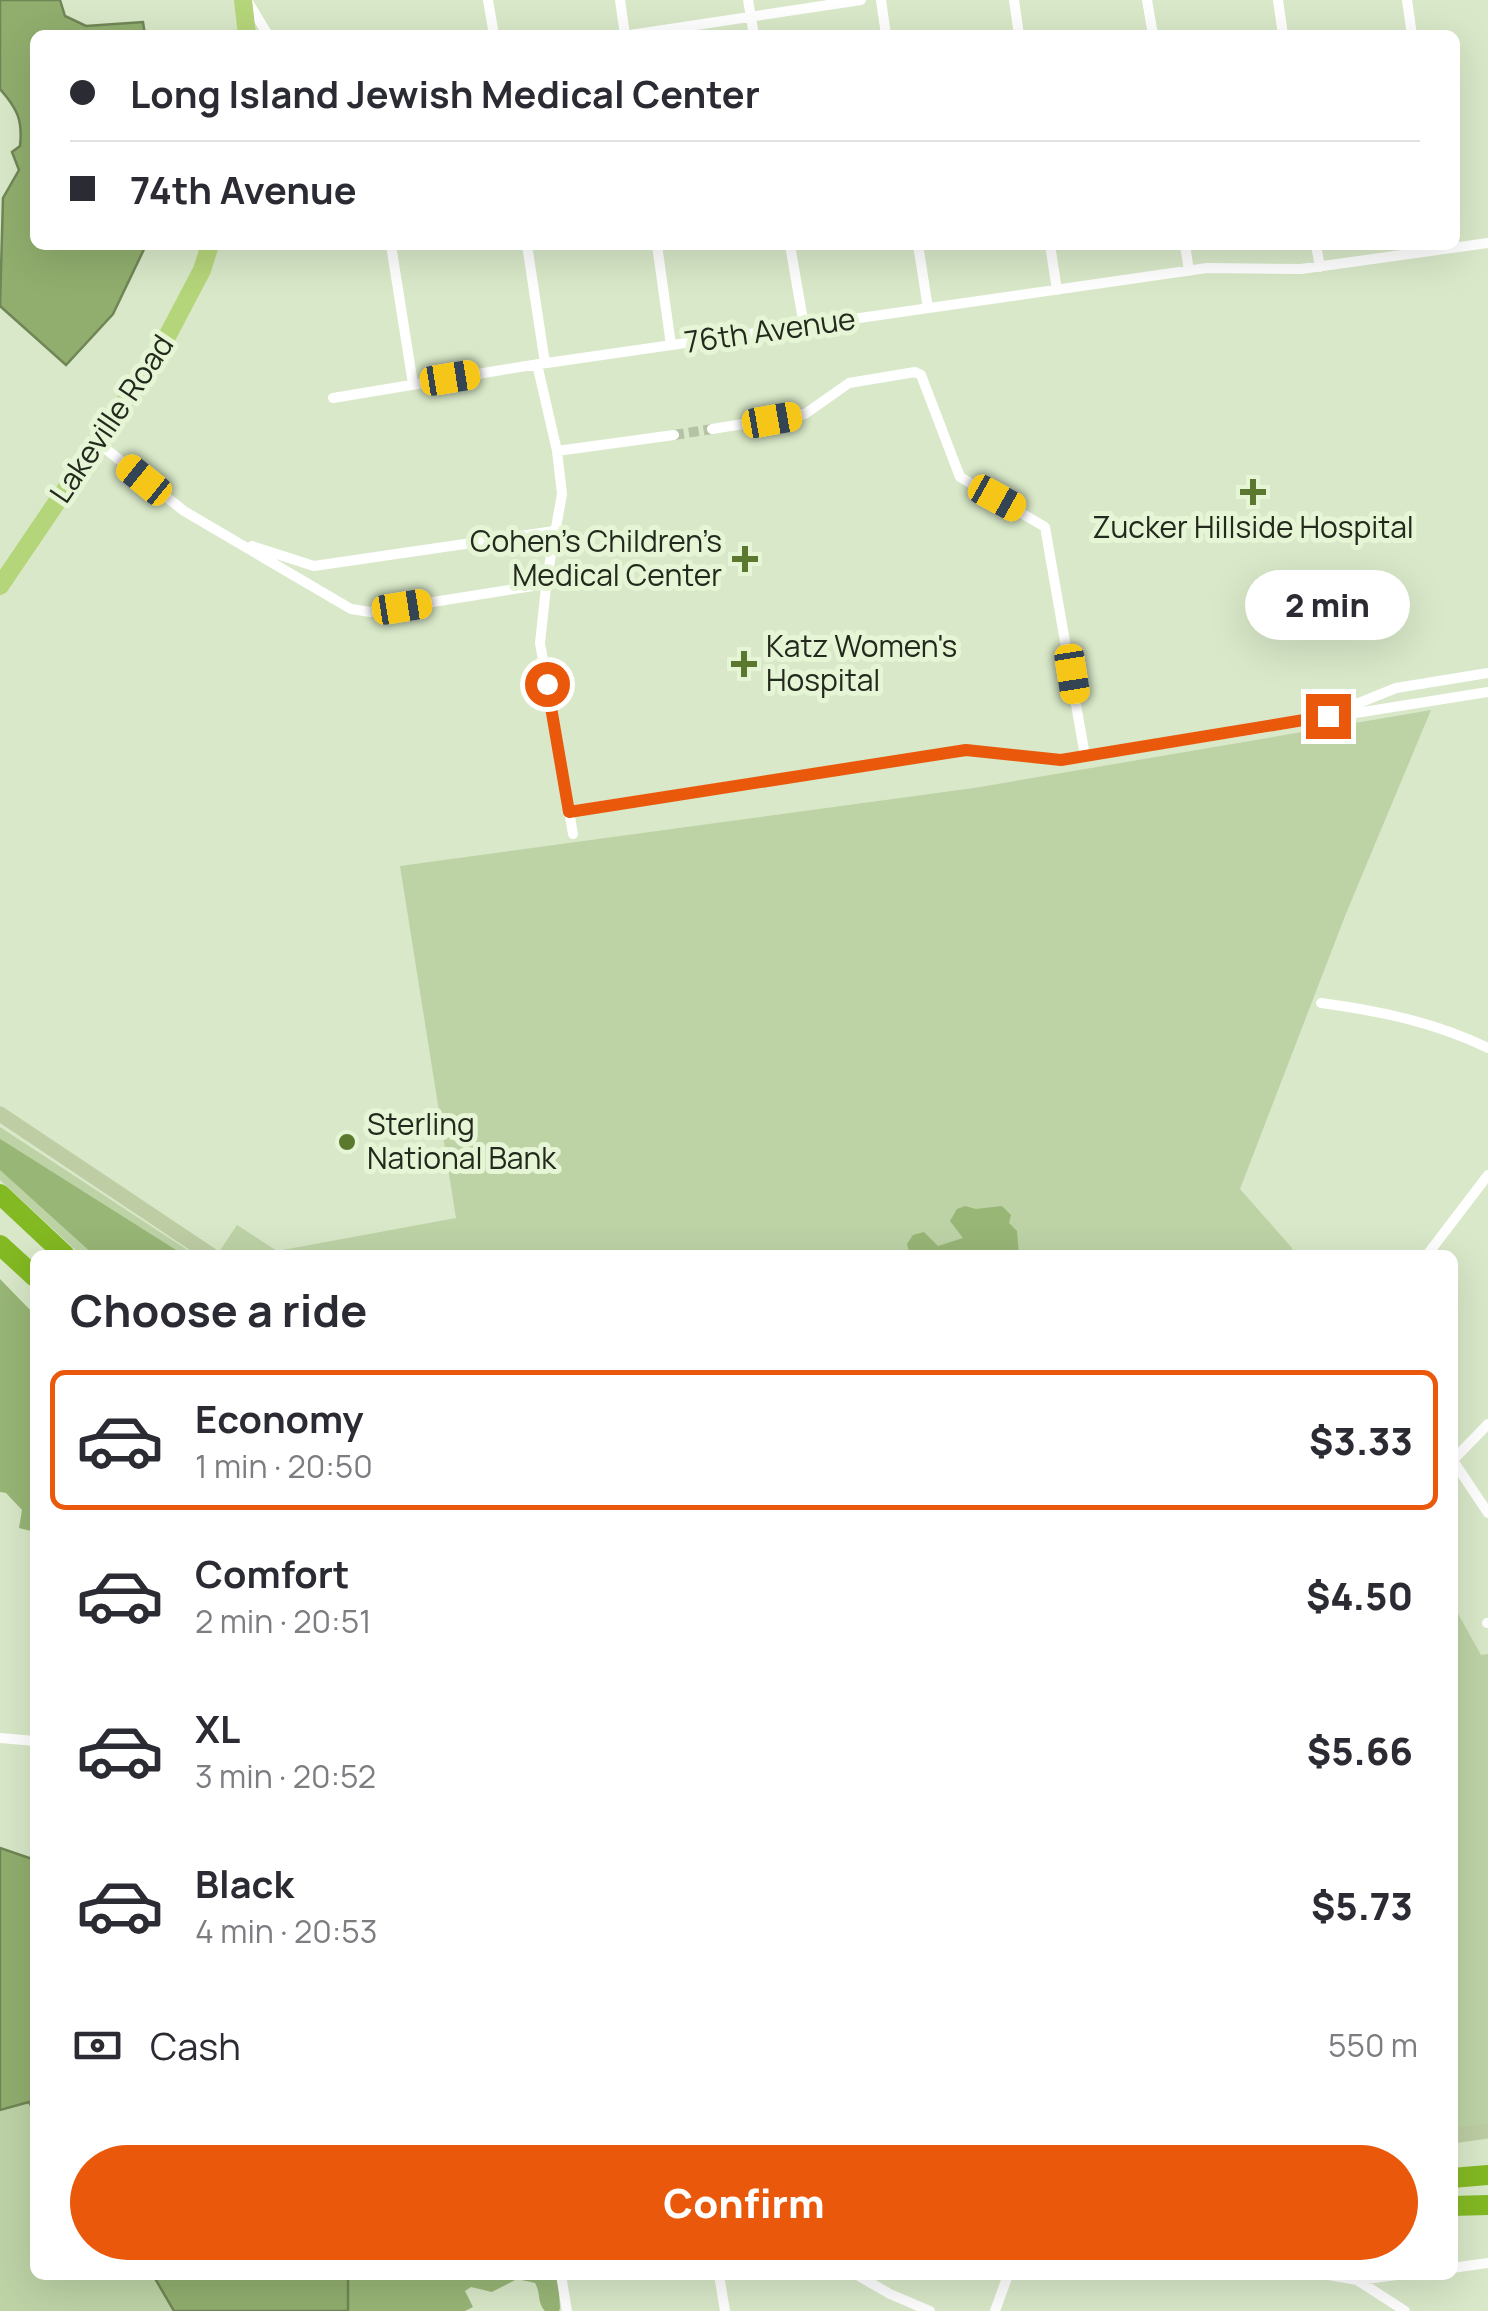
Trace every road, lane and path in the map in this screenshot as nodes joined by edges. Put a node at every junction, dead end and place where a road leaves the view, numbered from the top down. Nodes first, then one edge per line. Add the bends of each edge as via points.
1 (245, 0) edge
2 (488, 0) edge
3 (620, 0) edge
4 (748, 0) edge
5 (861, 0) edge
6 (881, 0) edge
7 (1014, 0) edge
8 (1147, 0) edge
9 (1278, 0) edge
10 (1407, 0) edge
11 (751, 16) junction
12 (246, 30) edge
13 (265, 30) edge
14 (493, 30) edge
15 (627, 30) edge
16 (660, 30) edge
17 (753, 30) edge
18 (885, 30) edge
19 (1018, 30) edge
20 (1151, 30) edge
21 (1283, 30) edge
22 (1411, 30) edge
23 (1488, 243) edge
24 (1460, 246) edge
25 (208, 250) edge
26 (393, 250) edge
27 (528, 250) edge
28 (657, 250) edge
29 (791, 250) edge
30 (919, 250) edge
31 (1051, 250) edge
32 (1186, 250) edge
33 (1317, 250) edge
34 (1426, 250) edge
35 (1320, 266) junction
36 (1189, 271) junction
37 (1057, 290) junction
38 (928, 308) junction
39 (804, 326) junction
40 (671, 345) junction
41 (541, 363) junction
42 (412, 384) junction
43 (333, 398) dead end
44 (712, 429) tunnel mouth
45 (674, 435) tunnel mouth
46 (98, 442) junction
47 (557, 452) junction
48 (554, 532) junction
49 (232, 539) junction
50 (546, 584) junction
51 (0, 586) edge
52 (1488, 672) edge
53 (1488, 692) edge
54 (1328, 716) junction
55 (1085, 756) junction
56 (569, 812) junction
57 (573, 834) dead end
58 (1321, 1004) dead end
59 (1488, 1048) edge
60 (0, 1114) edge
61 (1488, 1175) edge
62 (0, 1194) edge
63 (0, 1245) edge
64 (60, 1250) edge
65 (204, 1250) edge
66 (1432, 1250) edge
67 (0, 1254) edge
68 (30, 1273) edge
69 (30, 1275) edge
70 (1488, 1424) edge
71 (1458, 1454) edge
72 (1458, 1467) edge
73 (1488, 1513) edge
74 (0, 1738) edge
75 (30, 1741) edge
76 (1488, 2132) edge
77 (1458, 2135) edge
78 (1488, 2175) edge
79 (1458, 2178) edge
80 (1488, 2205) edge
81 (1458, 2206) edge
82 (1488, 2263) edge
83 (1458, 2267) edge
84 (562, 2280) edge
85 (720, 2280) edge
86 (865, 2280) edge
87 (1006, 2280) edge
88 (1357, 2280) edge
89 (1382, 2297) junction
90 (567, 2311) edge
91 (726, 2311) edge
92 (930, 2311) edge
93 (995, 2311) edge
94 (1374, 2311) edge
95 (1406, 2311) edge

1 - 12 main road
1 - 13 street
2 - 14 street
3 - 15 street
4 - 11 street
5 - 11 street
6 - 18 street
7 - 19 street
8 - 20 street
9 - 21 street
10 - 22 street
11 - 16 street
11 - 17 street
23 - 24 street
25 - 46 main road, Lakeville Road via 174,326
26 - 42 street
27 - 41 street
28 - 40 street
29 - 39 street
30 - 38 street
31 - 37 street
32 - 36 street
33 - 35 street
34 - 35 street
35 - 36 street, 76th Avenue
36 - 37 street, 76th Avenue
37 - 38 street, 76th Avenue
38 - 39 street, 76th Avenue
39 - 40 street, 76th Avenue
40 - 41 street, 76th Avenue
41 - 42 street, 76th Avenue
41 - 47 street
42 - 43 street, 76th Avenue
44 - 55 street via 806,414 850,383 921,375 960,477 1046,527
45 - 47 street
46 - 49 street via 184,511
46 - 51 main road, Lakeville Road
47 - 48 street via 562,494
48 - 49 street via 314,566
48 - 50 street
49 - 50 street via 361,612
50 - 56 street via 540,643
52 - 54 street via 1396,688
53 - 54 street
54 - 55 street
55 - 56 street via 1061,760 966,750
56 - 57 street
58 - 59 street via 1385,1012
60 - 65 main road
61 - 66 street
62 - 64 highway
63 - 68 highway
67 - 69 highway
70 - 71 street
72 - 73 street
74 - 75 street
76 - 77 main road
78 - 79 highway
80 - 81 highway
82 - 83 street
84 - 90 street
85 - 91 street
86 - 92 street
87 - 93 street
88 - 89 street
89 - 94 street
89 - 95 street

